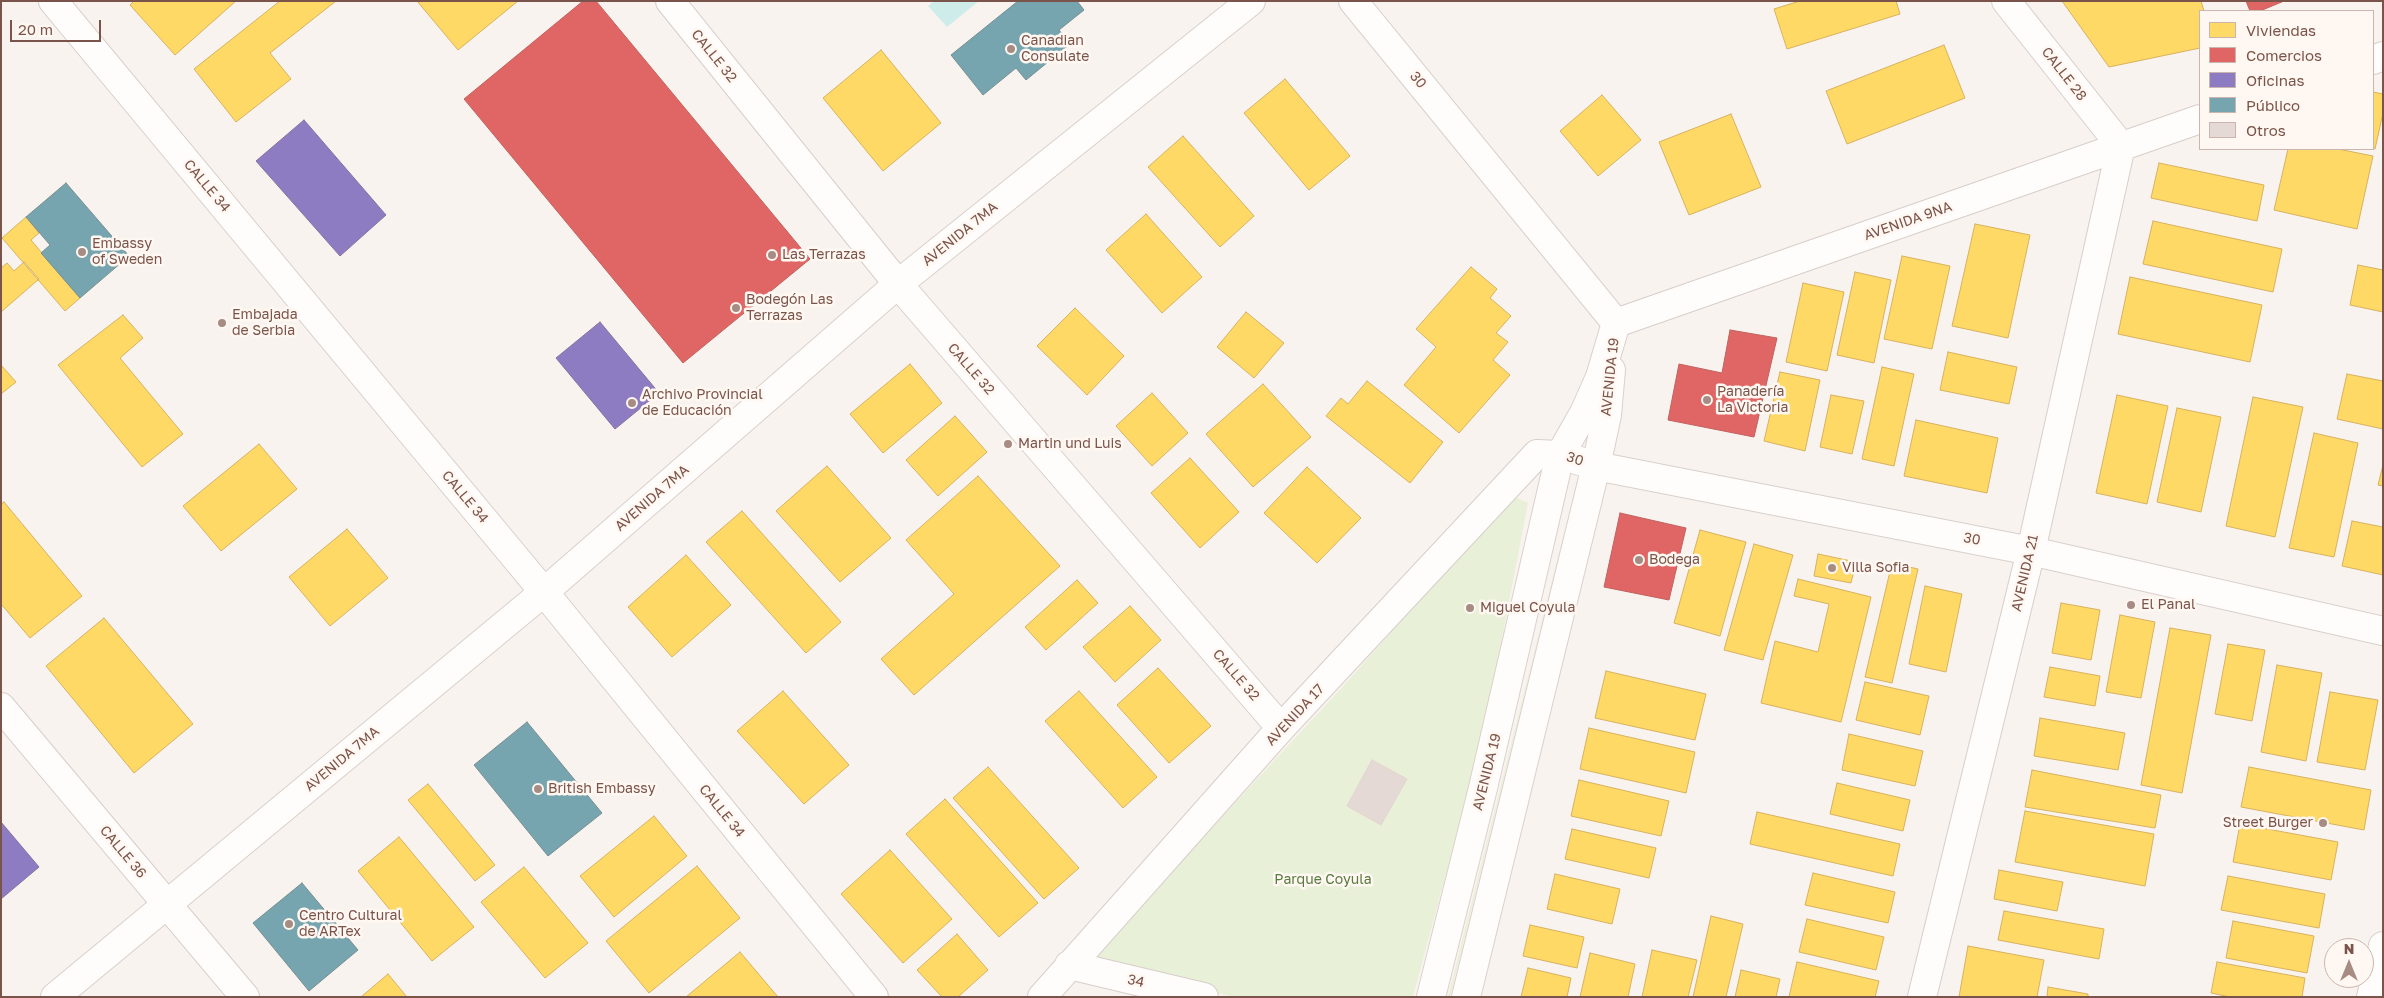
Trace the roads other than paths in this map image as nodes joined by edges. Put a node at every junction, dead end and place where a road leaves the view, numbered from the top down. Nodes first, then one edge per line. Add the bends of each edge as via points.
1 (53, 1) edge
2 (670, 1) edge
3 (1251, 1) edge
4 (1353, 1) edge
5 (2006, 1) edge
6 (2199, 119) edge
7 (2121, 146) junction
8 (898, 284) junction
9 (1616, 323) junction
10 (1560, 455) junction
11 (1596, 466) junction
12 (2031, 551) junction
13 (544, 592) junction
14 (2383, 631) edge
15 (1, 707) edge
16 (1281, 728) junction
17 (167, 904) junction
18 (2383, 946) edge
19 (1068, 964) junction
20 (55, 997) edge
21 (245, 997) edge
22 (874, 997) edge
23 (1042, 997) edge
24 (1204, 997) edge
25 (1431, 997) edge
26 (1466, 997) edge
27 (1922, 997) edge
28 (2371, 997) edge

1 - 13 street, CALLE 34
2 - 8 street, CALLE 32
3 - 8 street, AVENIDA 7MA
4 - 9 street, 30
5 - 7 street, CALLE 28
6 - 7 street, AVENIDA 9NA
7 - 9 street, AVENIDA 9NA
7 - 12 street, AVENIDA 21
8 - 13 street, AVENIDA 7MA
8 - 16 street, CALLE 32
9 - 10 street, AVENIDA 19 via 1600,376
9 - 11 street, AVENIDA 19 via 1607,415
10 - 11 street, 30
10 - 16 street, AVENIDA 17 via 1536,454
10 - 25 street, AVENIDA 19 via 1484,788
11 - 12 street, 30
11 - 26 street, AVENIDA 19
12 - 14 street, 30
12 - 27 street, AVENIDA 21
13 - 17 street, AVENIDA 7MA
13 - 22 street, CALLE 34
15 - 17 street, CALLE 36
16 - 19 street, AVENIDA 17
17 - 20 street, AVENIDA 7MA
17 - 21 street, CALLE 36
18 - 28 street
19 - 23 street, AVENIDA 17
19 - 24 street, 34

